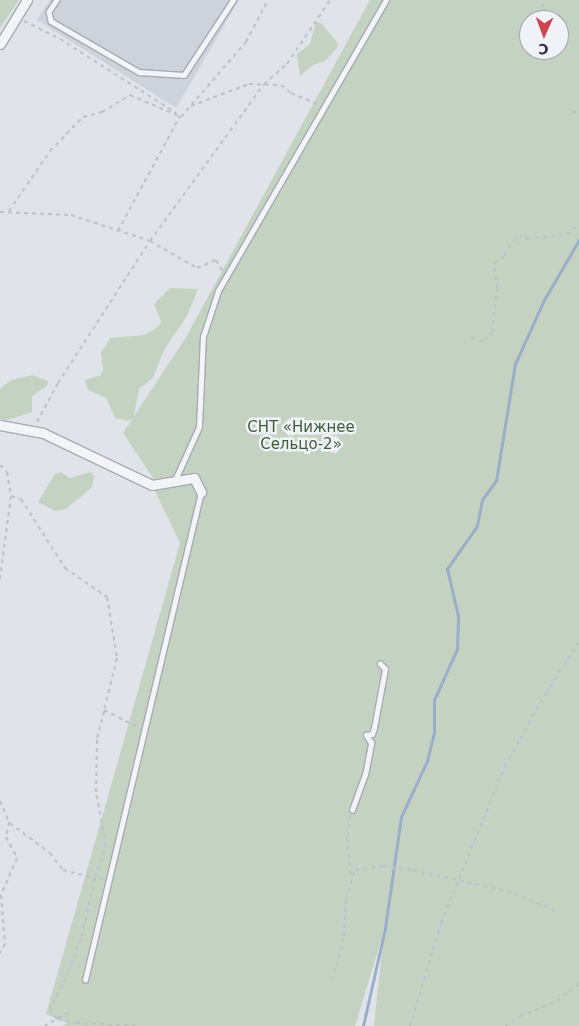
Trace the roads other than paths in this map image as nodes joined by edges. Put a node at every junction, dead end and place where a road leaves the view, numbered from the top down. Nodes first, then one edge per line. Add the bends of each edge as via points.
1 (27, 0) edge
2 (56, 0) edge
3 (233, 0) edge
4 (386, 0) edge
5 (0, 44) edge
6 (0, 425) edge
7 (175, 480) junction
8 (201, 492) joint
9 (380, 664) dead end
10 (352, 810) road end
11 (85, 980) dead end

1 - 5 street
2 - 3 lane via 49,12 51,21 139,72 184,75
4 - 7 lane via 225,279 204,337 199,427
6 - 7 street via 43,433 152,485 163,486
7 - 8 street via 194,478
8 - 11 lane
9 - 10 lane via 385,669 374,728 372,734 366,735 371,743 365,775

